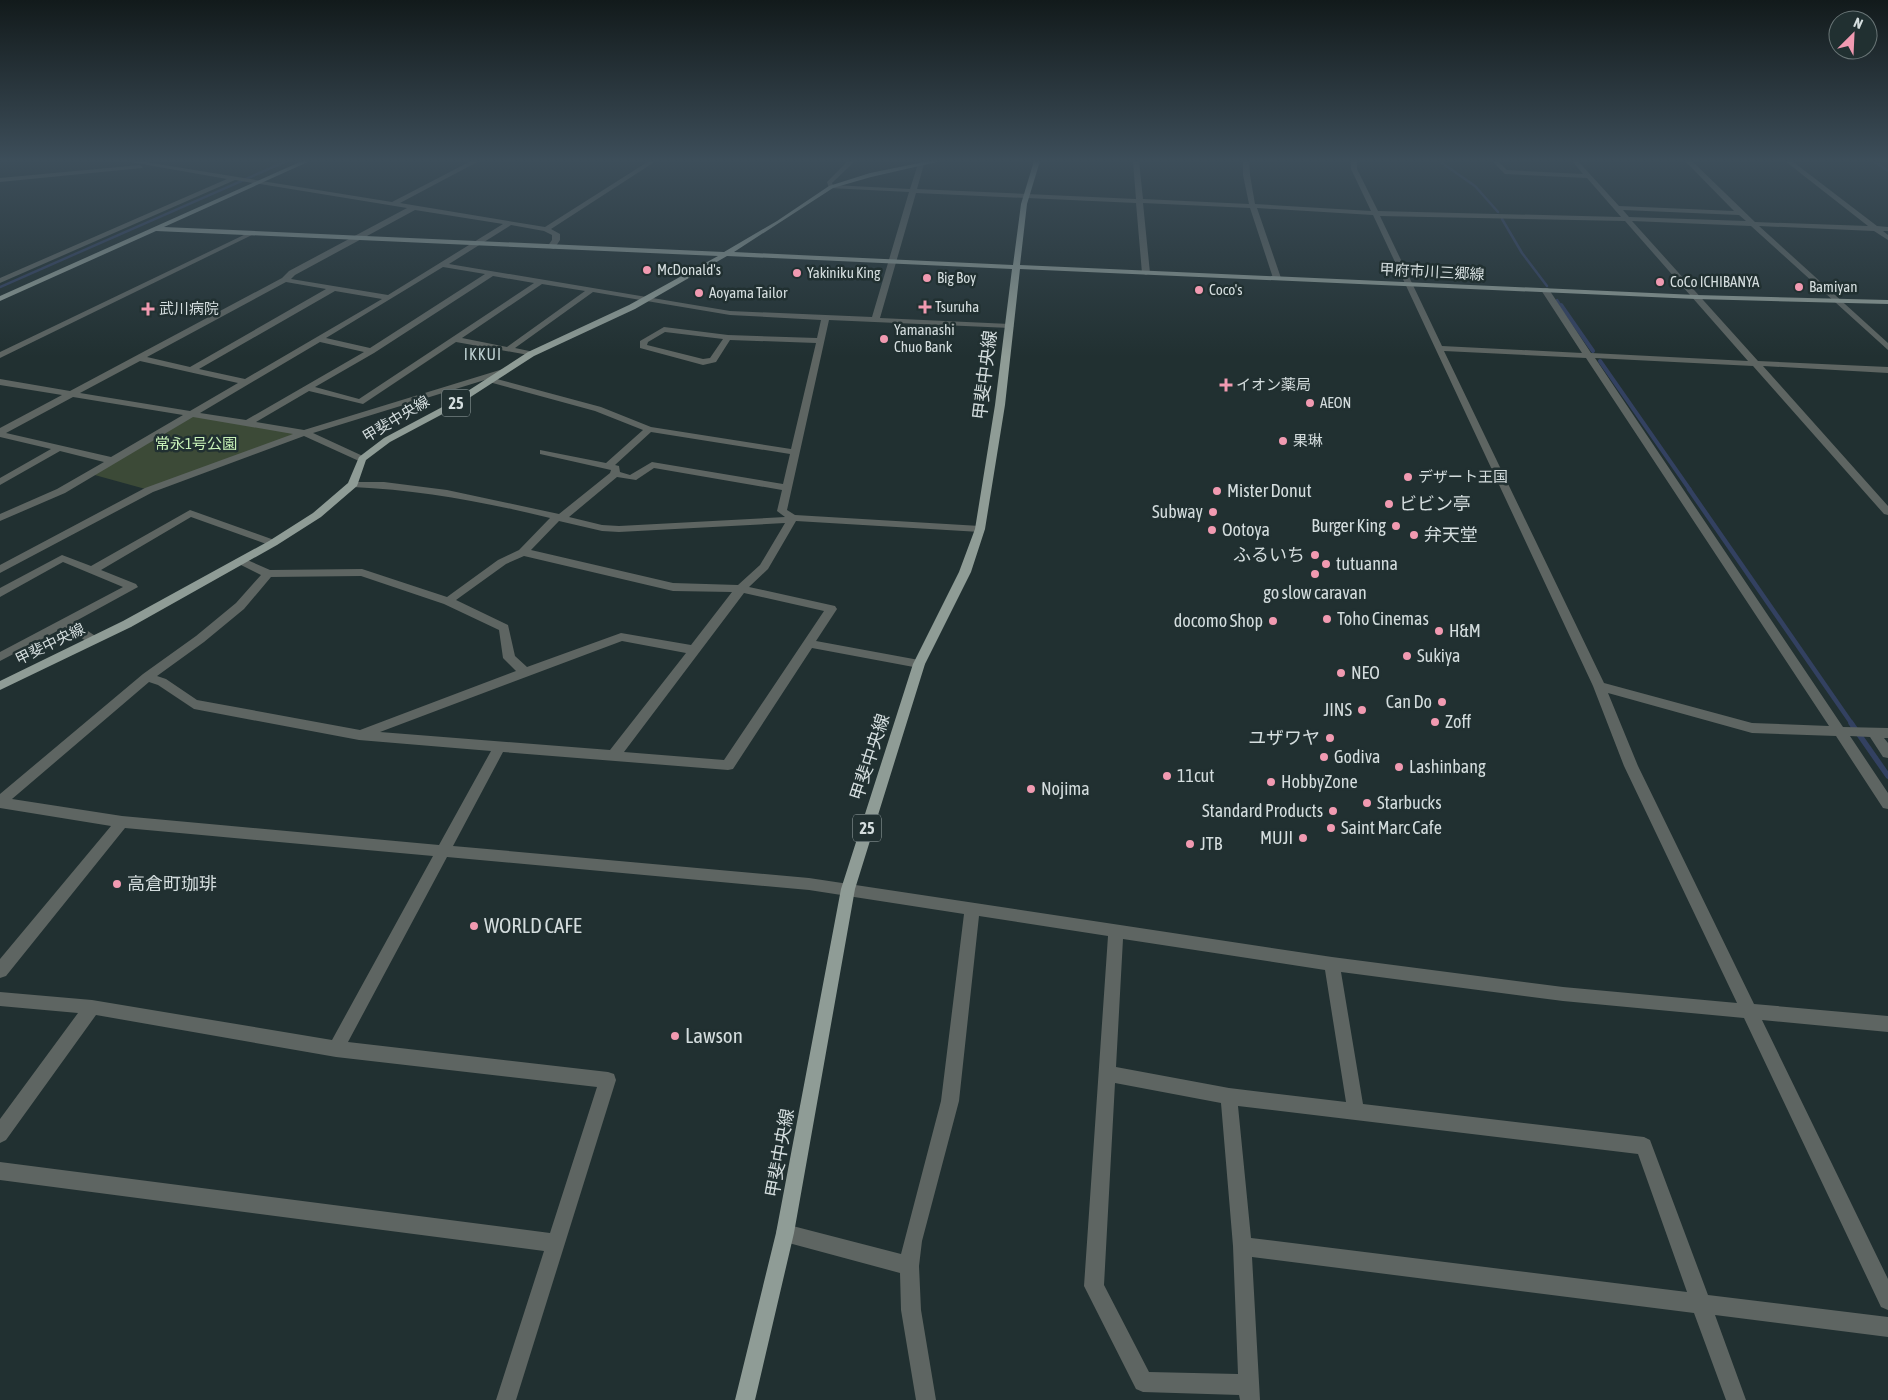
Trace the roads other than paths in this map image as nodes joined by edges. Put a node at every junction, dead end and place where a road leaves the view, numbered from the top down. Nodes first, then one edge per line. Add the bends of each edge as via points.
1 (127, 226) edge
2 (161, 226) edge
3 (380, 226) edge
4 (505, 226) edge
5 (530, 226) edge
6 (550, 226) edge
7 (770, 226) edge
8 (903, 226) edge
9 (1022, 226) edge
10 (1142, 226) edge
11 (1260, 226) edge
12 (1381, 226) edge
13 (1632, 226) edge
14 (1756, 226) edge
15 (1810, 226) edge
16 (1873, 226) edge
17 (155, 229) junction
18 (546, 229) junction
19 (1876, 229) junction
20 (1888, 229) edge
21 (250, 234) junction
22 (1888, 238) edge
23 (357, 239) junction
24 (476, 244) junction
25 (552, 247) junction
26 (724, 255) junction
27 (893, 261) junction
28 (442, 265) junction
29 (1017, 267) junction
30 (1146, 273) junction
31 (492, 274) junction
32 (1277, 278) junction
33 (285, 280) junction
34 (0, 281) edge
35 (540, 282) junction
36 (1408, 284) junction
37 (334, 288) junction
38 (1545, 290) junction
39 (590, 291) junction
40 (1696, 297) junction
41 (389, 298) junction
42 (0, 299) edge
43 (645, 300) junction
44 (1839, 302) junction
45 (1888, 302) edge
46 (826, 318) junction
47 (875, 320) junction
48 (1010, 326) junction
49 (728, 337) junction
50 (318, 339) junction
51 (456, 339) junction
52 (820, 341) junction
53 (1888, 347) edge
54 (1438, 348) junction
55 (508, 349) junction
56 (371, 351) junction
57 (531, 354) junction
58 (0, 355) edge
59 (1589, 355) junction
60 (140, 358) junction
61 (1756, 363) junction
62 (191, 370) junction
63 (1888, 370) edge
64 (503, 372) junction
65 (492, 380) junction
66 (0, 382) edge
67 (246, 382) junction
68 (307, 388) junction
69 (72, 394) junction
70 (193, 415) junction
71 (246, 424) junction
72 (649, 429) junction
73 (0, 433) edge
74 (304, 433) junction
75 (58, 448) junction
76 (543, 452) dead end
77 (795, 452) junction
78 (362, 459) junction
79 (114, 461) junction
80 (608, 466) junction
81 (616, 474) junction
82 (0, 482) edge
83 (353, 484) junction
84 (786, 488) junction
85 (1888, 512) edge
86 (559, 517) junction
87 (0, 518) edge
88 (793, 518) junction
89 (980, 528) junction
90 (273, 543) junction
91 (523, 552) junction
92 (241, 561) junction
93 (0, 570) edge
94 (91, 571) junction
95 (268, 574) junction
96 (741, 589) junction
97 (0, 593) edge
98 (448, 601) junction
99 (67, 623) junction
100 (93, 640) junction
101 (808, 643) junction
102 (694, 650) junction
103 (0, 657) edge
104 (919, 664) junction
105 (525, 672) junction
106 (147, 677) junction
107 (0, 686) edge
108 (1599, 686) junction
109 (1839, 732) junction
110 (1874, 733) junction
111 (1888, 733) edge
112 (359, 735) junction
113 (499, 747) junction
114 (1888, 753) edge
115 (614, 755) junction
116 (0, 803) edge
117 (1888, 804) edge
118 (122, 822) junction
119 (440, 852) junction
120 (848, 889) junction
121 (972, 908) junction
122 (1116, 931) junction
123 (1332, 964) junction
124 (0, 971) edge
125 (0, 999) edge
126 (92, 1007) junction
127 (1750, 1012) junction
128 (1888, 1024) edge
129 (336, 1049) junction
130 (1107, 1073) junction
131 (1229, 1096) junction
132 (1356, 1111) junction
133 (1, 1132) edge
134 (0, 1170) edge
135 (785, 1233) junction
136 (555, 1243) junction
137 (1242, 1246) junction
138 (909, 1266) junction
139 (1888, 1300) edge
140 (1701, 1304) junction
141 (1888, 1327) edge
142 (1250, 1392) edge
143 (506, 1400) edge
144 (745, 1400) edge
145 (926, 1400) edge
146 (1736, 1400) edge

1 - 34 street
2 - 17 main road
3 - 23 street
4 - 24 street
5 - 18 street
6 - 18 street
7 - 26 main road, 甲斐中央線 / 25
8 - 27 street
9 - 29 main road, 甲斐中央線 / 25
10 - 30 street
11 - 32 street
12 - 36 street
13 - 40 street
14 - 44 street
15 - 19 street
16 - 19 street
17 - 21 main road, 甲府市川三郷線
17 - 42 main road, 甲府市川三郷線
18 - 25 street via 556,234
19 - 20 street
19 - 22 street
21 - 23 main road, 甲府市川三郷線
21 - 58 street
23 - 24 main road, 甲府市川三郷線
23 - 33 street via 292,273
24 - 25 main road, 甲府市川三郷線
24 - 28 street
25 - 26 main road, 甲府市川三郷線
26 - 27 main road, 甲府市川三郷線
26 - 43 main road, 甲斐中央線 / 25
27 - 29 main road, 甲府市川三郷線
27 - 47 street
28 - 31 street
28 - 41 street
29 - 30 main road, 甲府市川三郷線
29 - 48 main road, 甲斐中央線 / 25
30 - 32 main road, 甲府市川三郷線
31 - 35 street
31 - 56 street
32 - 36 main road, 甲府市川三郷線
33 - 37 street
33 - 60 street
35 - 39 street
35 - 51 street
36 - 38 main road, 甲府市川三郷線
36 - 54 street
37 - 41 street
37 - 62 street
38 - 40 main road, 甲府市川三郷線
38 - 59 street
39 - 43 street
39 - 55 street
40 - 44 main road, 甲府市川三郷線
40 - 61 street
41 - 50 street
43 - 46 street via 730,313
43 - 57 main road, 甲斐中央線 / 25
44 - 45 main road, 甲府市川三郷線
44 - 53 street
46 - 47 street
46 - 52 street
47 - 48 street
48 - 89 main road, 甲斐中央線 / 25
49 - 49 street via 664,329 644,341 643,346 703,362 713,360
49 - 52 street
50 - 56 street
50 - 67 street
51 - 55 street
51 - 68 street via 360,402
52 - 77 street
54 - 59 street
54 - 108 street
55 - 57 street
56 - 68 street
57 - 64 main road, 甲斐中央線 / 25
59 - 61 street
59 - 109 street
60 - 62 street
60 - 69 street
61 - 63 street
61 - 85 street
62 - 67 street
64 - 65 main road, 甲斐中央線 / 25
64 - 74 street
65 - 72 street via 598,409
65 - 78 main road, 甲斐中央線 / 25 via 400,432
66 - 69 street
67 - 70 street
68 - 71 street
69 - 70 street
69 - 73 street
70 - 71 street
70 - 79 street
71 - 74 street
72 - 77 street
72 - 80 street
73 - 75 street
74 - 78 street
74 - 93 street via 149,490
75 - 79 street
75 - 82 street
76 - 80 street
77 - 84 street
78 - 83 main road, 甲斐中央線
79 - 87 street via 61,492
80 - 81 street via 616,468
81 - 84 street via 632,478 652,465
81 - 86 street
83 - 86 street via 382,484 465,496
83 - 90 main road, 甲斐中央線 via 317,514
84 - 88 street via 782,511
86 - 88 street via 620,529
86 - 91 street
88 - 89 street
88 - 96 street via 764,567
89 - 104 main road, 甲斐中央線 / 25 via 965,572
90 - 92 main road, 甲斐中央線
90 - 94 street via 190,513
91 - 96 street via 673,587
91 - 98 street via 502,562
92 - 95 street
92 - 100 main road, 甲斐中央線
94 - 97 street via 62,558
94 - 99 street via 132,587
95 - 98 street via 362,572
95 - 106 street via 240,606
96 - 101 street via 831,609
96 - 102 street
98 - 105 street via 504,628 510,658
99 - 100 street
99 - 103 street
100 - 107 main road, 甲斐中央線
101 - 104 street
101 - 115 street via 728,765
102 - 105 street via 621,637
102 - 115 street
104 - 120 main road, 甲斐中央線 / 25
105 - 112 street via 464,698
106 - 112 street via 162,682 194,704
106 - 116 street
108 - 109 street via 1752,728
108 - 127 street via 1631,766
109 - 110 street
109 - 117 street
110 - 111 street
110 - 114 street
112 - 113 street
113 - 115 street
113 - 119 street
116 - 118 street
118 - 119 street
118 - 124 street
119 - 120 street
119 - 129 street
120 - 121 street
120 - 135 main road, 甲斐中央線 / 25
121 - 122 street
121 - 138 street via 950,1101
122 - 123 street
122 - 130 street
123 - 127 street via 1563,994
123 - 132 street
125 - 126 street
126 - 129 street
126 - 133 street
127 - 128 street
127 - 139 street
129 - 136 street via 608,1080
130 - 131 street
130 - 142 street via 1094,1286 1143,1382
131 - 132 street
131 - 137 street
132 - 140 street via 1644,1146
134 - 136 street
135 - 138 street
135 - 144 main road, 甲斐中央線 / 25
136 - 143 street
137 - 140 street
137 - 142 street
138 - 145 street via 911,1310
140 - 141 street
140 - 146 street

